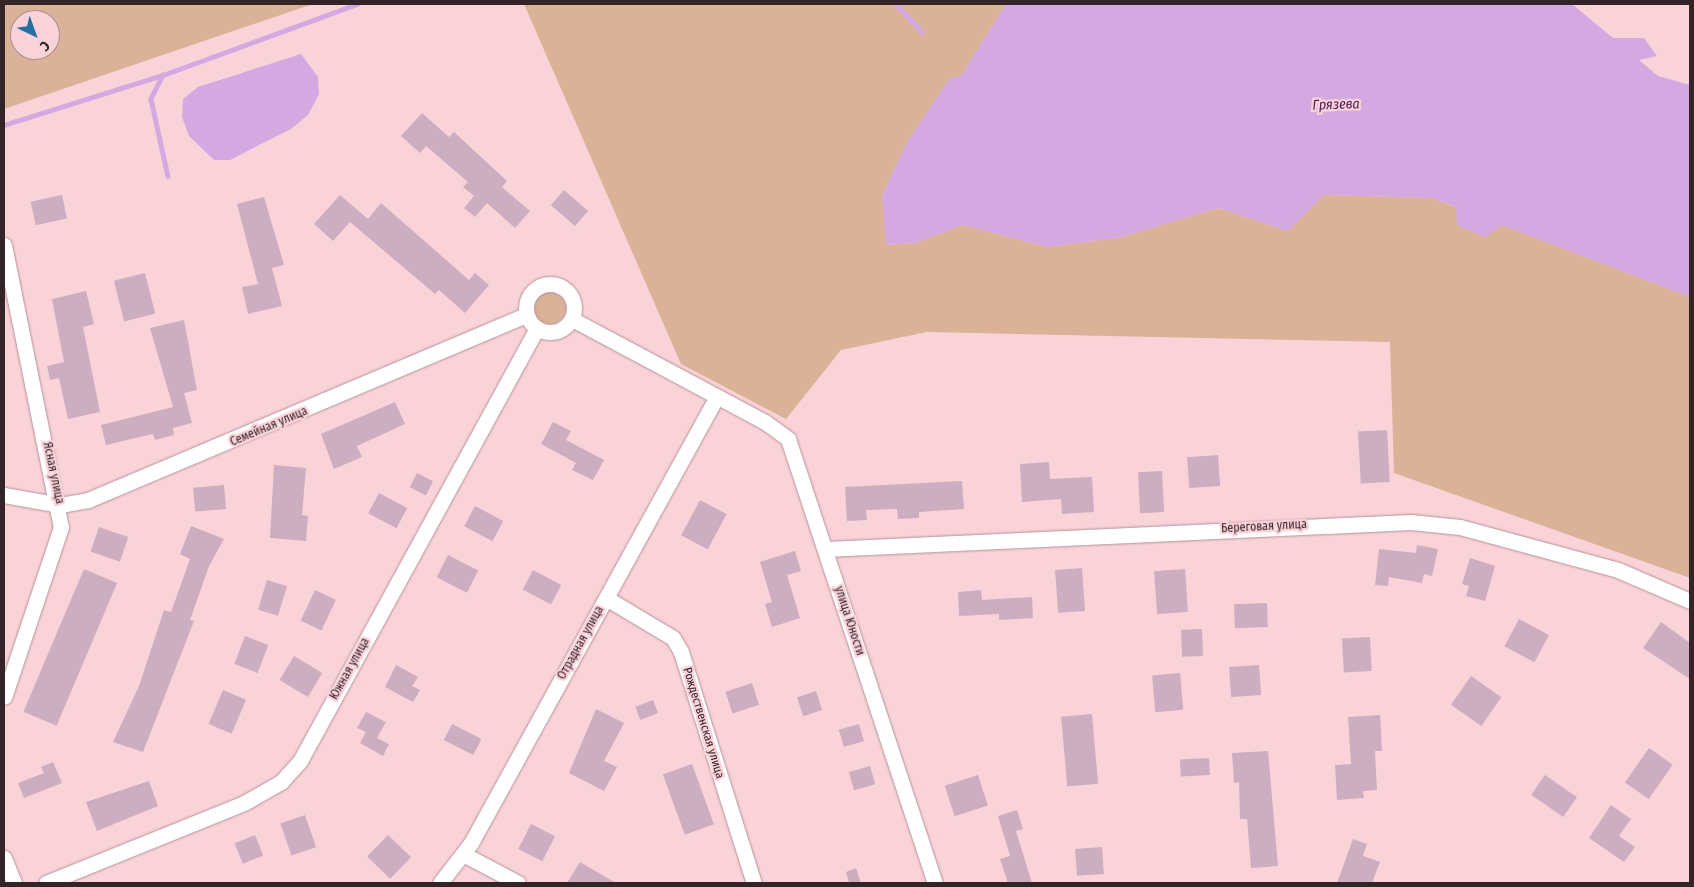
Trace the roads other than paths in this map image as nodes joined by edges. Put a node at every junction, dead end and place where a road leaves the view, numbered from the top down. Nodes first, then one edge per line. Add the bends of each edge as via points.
1 (4, 245) edge
2 (527, 316) junction
3 (572, 319) junction
4 (536, 329) junction
5 (716, 398) junction
6 (4, 496) edge
7 (60, 504) junction
8 (826, 549) junction
9 (606, 598) junction
10 (1690, 601) edge
11 (4, 697) edge
12 (463, 854) junction
13 (4, 858) edge
14 (14, 883) edge
15 (46, 883) edge
16 (440, 883) edge
17 (518, 883) edge
18 (754, 883) edge
19 (935, 883) edge

1 - 7 street, Ясная улица
2 - 3 street via 532,292 554,284 572,297
2 - 4 street
2 - 7 street, Семейная улица via 239,440 88,500
3 - 4 street via 552,333
3 - 5 street, улица Юности
4 - 15 street, Южная улица via 300,760 281,782 244,803
5 - 8 street, улица Юности via 765,422 788,439
5 - 9 street, Отрадная улица
6 - 7 street, Семейная улица
7 - 11 street, Ясная улица via 58,542
8 - 10 street, Береговая улица via 1411,522 1460,527 1618,570
8 - 19 street, улица Юности
9 - 12 street, Отрадная улица
9 - 18 street, Рождественская улица via 673,638 681,652
12 - 16 street, Отрадная улица
12 - 17 street
13 - 14 street

